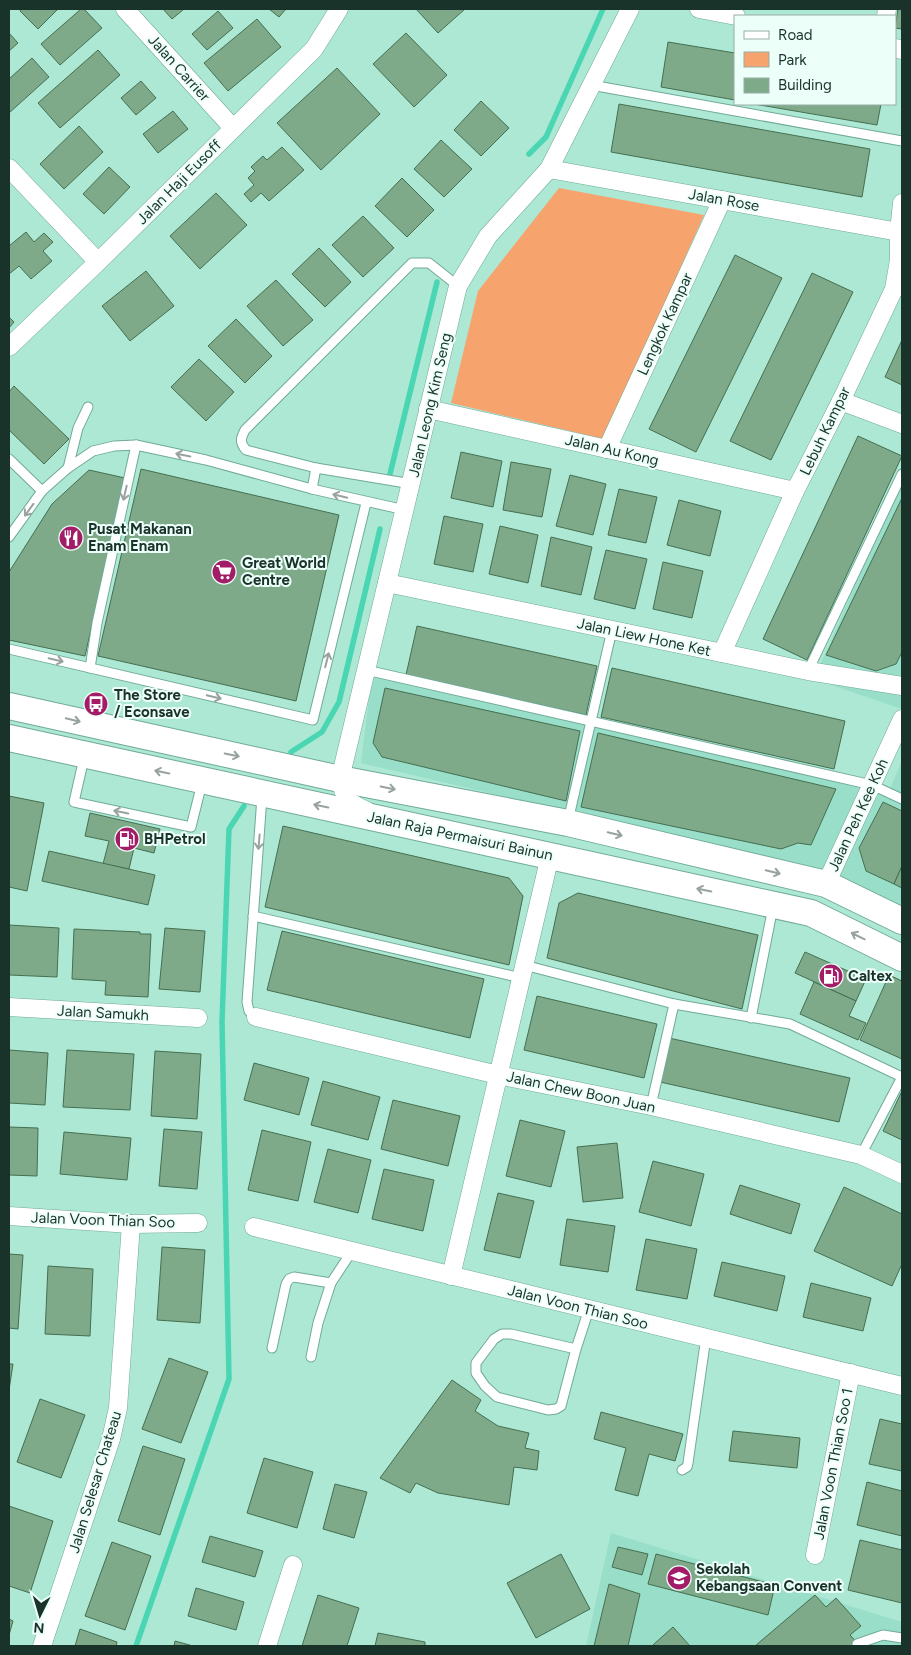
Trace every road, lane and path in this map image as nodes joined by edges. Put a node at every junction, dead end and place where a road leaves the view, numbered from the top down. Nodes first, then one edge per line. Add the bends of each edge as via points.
1 (125, 9) edge
2 (339, 9) edge
3 (630, 9) edge
4 (699, 9) edge
5 (734, 16) edge
6 (591, 85) junction
7 (234, 128) junction
8 (902, 141) edge
9 (9, 168) edge
10 (549, 169) junction
11 (722, 200) junction
12 (902, 203) edge
13 (899, 232) junction
14 (98, 262) junction
15 (458, 286) junction
16 (9, 347) edge
17 (841, 401) junction
18 (88, 407) dead end
19 (428, 409) junction
20 (902, 424) edge
21 (136, 445) junction
22 (608, 449) junction
23 (9, 459) edge
24 (68, 468) junction
25 (316, 468) junction
26 (902, 474) edge
27 (412, 484) junction
28 (312, 489) junction
29 (42, 491) junction
30 (795, 491) junction
31 (366, 502) junction
32 (405, 510) junction
33 (9, 537) edge
34 (387, 583) junction
35 (612, 630) junction
36 (9, 649) edge
37 (722, 653) junction
38 (90, 668) junction
39 (366, 670) junction
40 (808, 671) junction
41 (902, 686) edge
42 (9, 706) edge
43 (902, 719) edge
44 (592, 721) junction
45 (9, 738) edge
46 (85, 755) junction
47 (340, 779) junction
48 (203, 781) junction
49 (872, 785) junction
50 (263, 793) junction
51 (902, 799) edge
52 (386, 820) junction
53 (568, 823) junction
54 (550, 856) junction
55 (826, 884) junction
56 (774, 905) junction
57 (253, 916) junction
58 (902, 921) edge
59 (902, 958) edge
60 (523, 972) junction
61 (674, 1004) junction
62 (9, 1007) edge
63 (256, 1017) joint
64 (198, 1018) dead end
65 (751, 1018) junction
66 (498, 1074) junction
67 (902, 1077) edge
68 (651, 1106) junction
69 (861, 1155) junction
70 (902, 1174) edge
71 (9, 1216) edge
72 (198, 1222) dead end
73 (131, 1224) junction
74 (254, 1227) dead end
75 (352, 1251) junction
76 (451, 1276) junction
77 (330, 1282) junction
78 (589, 1309) junction
79 (706, 1338) junction
80 (272, 1348) dead end
81 (576, 1348) junction
82 (311, 1357) dead end
83 (851, 1373) junction
84 (902, 1386) edge
85 (682, 1470) dead end
86 (815, 1555) dead end
87 (292, 1565) dead end
88 (902, 1638) edge
89 (857, 1644) dead end
90 (42, 1646) edge
91 (268, 1646) edge

1 - 7 street, Jalan Carrier
2 - 7 street, Jalan Haji Eusoff via 314,49
3 - 6 street, Jalan Leong Kim Seng
4 - 5 street
6 - 8 lane
6 - 10 street, Jalan Leong Kim Seng
7 - 14 street, Jalan Haji Eusoff
9 - 14 street
10 - 11 street, Jalan Rose
10 - 15 street, Jalan Leong Kim Seng via 488,236
11 - 13 street, Jalan Rose
11 - 22 street, Lengkok Kampar
12 - 13 street, Lebuh Kampar
13 - 17 street, Lebuh Kampar via 894,289
14 - 16 street, Jalan Haji Eusoff
15 - 19 street, Jalan Leong Kim Seng
15 - 25 lane via 429,263 412,263 245,430 241,439 246,450
17 - 20 street
17 - 30 street, Lebuh Kampar
18 - 24 lane via 78,428
19 - 22 street, Jalan Au Kong
19 - 27 street, Jalan Leong Kim Seng
21 - 24 lane via 94,451
28 -> 21 lane
21 -> 38 lane
22 - 30 street, Jalan Au Kong
23 - 29 lane
24 - 29 lane
25 - 27 lane
25 - 28 lane
26 - 40 lane
27 - 32 street, Jalan Leong Kim Seng
31 -> 28 lane
29 -> 33 lane
30 - 37 street, Lebuh Kampar
31 - 32 lane
38 -> 31 lane via 313,720
32 - 34 street, Jalan Leong Kim Seng
34 - 35 street, Jalan Liew Hone Ket
34 - 39 street, Jalan Leong Kim Seng
35 - 37 street, Jalan Liew Hone Ket
35 - 44 lane
36 -> 38 lane
37 - 40 street, Jalan Liew Hone Ket
39 - 44 lane
39 - 47 street, Jalan Leong Kim Seng
40 - 41 street, Jalan Liew Hone Ket
42 -> 47 main road, Jalan Raja Permaisuri Bainun
43 - 49 street, Jalan Peh Kee Koh
44 - 49 lane
44 - 53 lane
45 - 46 main road, Jalan Raja Permaisuri Bainun
48 -> 46 main road, Jalan Raja Permaisuri Bainun
48 -> 46 lane via 190,827 74,802
47 - 52 street via 345,796 352,804
47 -> 53 main road, Jalan Raja Permaisuri Bainun
48 - 50 main road, Jalan Raja Permaisuri Bainun
49 - 51 lane
49 - 55 street, Jalan Peh Kee Koh
52 -> 50 main road, Jalan Raja Permaisuri Bainun
50 -> 57 lane
52 - 54 main road, Jalan Raja Permaisuri Bainun
53 -> 55 main road, Jalan Raja Permaisuri Bainun
56 -> 54 main road, Jalan Raja Permaisuri Bainun
54 - 60 street
55 - 58 main road, Jalan Raja Permaisuri Bainun
59 -> 56 main road, Jalan Raja Permaisuri Bainun via 811,913
56 - 65 lane
57 - 60 lane
57 - 63 lane via 247,1002 249,1011
60 - 61 lane
60 - 66 street
61 - 65 lane
61 - 68 lane
62 - 64 street, Jalan Samukh
63 - 66 street, Jalan Chew Boon Juan
65 - 67 lane via 790,1024
66 - 68 street, Jalan Chew Boon Juan
66 - 76 street
67 - 69 lane
68 - 69 street, Jalan Chew Boon Juan
69 - 70 street, Jalan Chew Boon Juan
71 - 73 street, Jalan Voon Thian Soo
72 - 73 street, Jalan Voon Thian Soo
73 - 90 street, Jalan Selesar Chateau via 118,1408 111,1439
74 - 75 street, Jalan Voon Thian Soo
75 - 76 street, Jalan Voon Thian Soo
75 - 77 lane
76 - 78 street, Jalan Voon Thian Soo
77 - 80 lane via 289,1279
77 - 82 lane
78 - 79 street, Jalan Voon Thian Soo
78 - 81 lane
79 - 83 street, Jalan Voon Thian Soo
79 - 85 lane via 688,1463
81 - 81 lane via 561,1406 556,1409 548,1410 497,1397 476,1373 476,1363 494,1339 502,1334
83 - 84 street, Jalan Voon Thian Soo
83 - 86 street, Jalan Voon Thian Soo 1
87 - 91 street
88 - 89 lane via 883,1635

